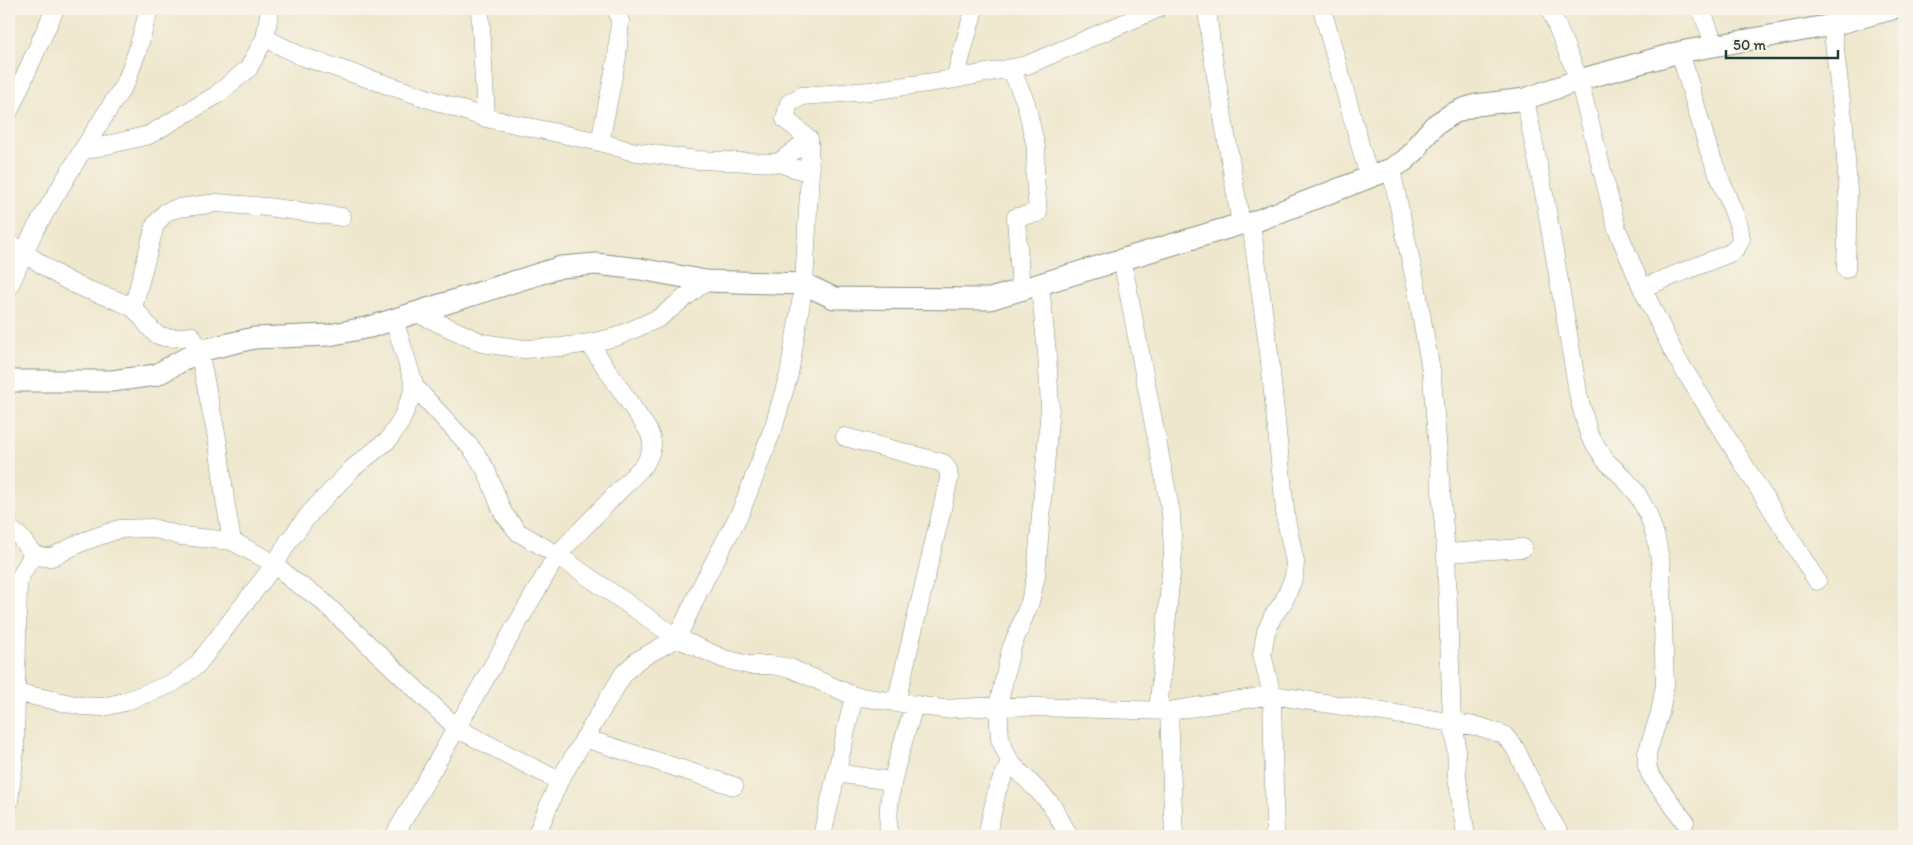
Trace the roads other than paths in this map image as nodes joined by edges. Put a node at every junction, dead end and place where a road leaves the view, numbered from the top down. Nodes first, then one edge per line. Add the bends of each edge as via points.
1 (55, 9) edge
2 (149, 9) edge
3 (270, 9) edge
4 (480, 9) edge
5 (616, 9) edge
6 (974, 9) edge
7 (1157, 9) edge
8 (1207, 9) edge
9 (1322, 9) edge
10 (1550, 9) edge
11 (1702, 9) edge
12 (1892, 9) edge
13 (1832, 25) junction
14 (265, 38) junction
15 (1715, 46) junction
16 (1680, 52) junction
17 (1011, 69) junction
18 (955, 79) junction
19 (1578, 80) junction
20 (1525, 99) junction
21 (9, 112) edge
22 (486, 118) junction
23 (809, 139) junction
24 (600, 142) junction
25 (82, 151) junction
26 (778, 163) junction
27 (1391, 169) junction
28 (810, 173) junction
29 (1369, 176) junction
30 (342, 217) dead end
31 (1246, 223) junction
32 (9, 243) edge
33 (24, 251) junction
34 (1122, 259) junction
35 (1846, 269) dead end
36 (706, 281) junction
37 (804, 284) junction
38 (9, 287) edge
39 (1031, 288) junction
40 (1642, 288) junction
41 (133, 308) junction
42 (417, 313) junction
43 (394, 320) junction
44 (589, 343) junction
45 (199, 350) junction
46 (9, 381) edge
47 (415, 387) junction
48 (845, 437) dead end
49 (9, 528) edge
50 (232, 542) junction
51 (1523, 548) dead end
52 (1446, 553) junction
53 (33, 554) junction
54 (557, 555) junction
55 (275, 564) junction
56 (14, 581) edge
57 (1817, 581) dead end
58 (677, 638) junction
59 (12, 691) edge
60 (1272, 694) junction
61 (854, 696) junction
62 (896, 702) junction
63 (914, 706) junction
64 (998, 706) junction
65 (1163, 711) junction
66 (1452, 722) junction
67 (458, 729) junction
68 (584, 738) junction
69 (1010, 762) junction
70 (836, 773) junction
71 (559, 781) junction
72 (891, 781) junction
73 (734, 786) dead end
74 (9, 802) edge
75 (1685, 822) dead end
76 (394, 836) edge
77 (536, 836) edge
78 (822, 836) edge
79 (889, 836) edge
80 (986, 836) edge
81 (1069, 836) edge
82 (1174, 836) edge
83 (1275, 836) edge
84 (1466, 836) edge
85 (1561, 836) edge

1 - 21 street
2 - 25 street via 126,82
3 - 14 street
4 - 22 street
5 - 24 street via 620,21 617,56
6 - 18 street
7 - 17 street
8 - 31 street via 1212,52
9 - 29 street
10 - 19 street
11 - 15 street
12 - 13 street
13 - 15 street
13 - 35 street via 1848,192
14 - 22 street via 301,56
14 - 25 street via 248,68 215,96 183,116 149,135
15 - 16 street
16 - 19 street
16 - 40 street via 1709,151 1736,217 1741,239 1738,248 1730,253
17 - 18 street
17 - 39 street via 1026,103 1036,148 1038,214 1016,217
18 - 23 street via 870,91 802,96 789,103 785,119
19 - 20 street
19 - 40 street via 1617,229
20 - 27 street via 1476,105 1452,114 1434,125 1416,150
20 - 75 street via 1579,398 1589,435 1606,461 1636,492 1656,538 1661,564 1665,686 1647,753 1647,766
22 - 24 street
23 - 26 street
23 - 28 street
24 - 26 street via 630,152 697,160
25 - 33 street
26 - 28 street
27 - 29 street
27 - 52 street via 1432,378
28 - 37 street
29 - 31 street
30 - 41 street via 217,203 166,212 155,225
31 - 34 street
31 - 60 street via 1269,353 1286,520 1295,562 1294,577 1266,632 1262,654
32 - 33 street
33 - 38 street
33 - 41 street via 48,270 74,284
34 - 39 street
34 - 65 street via 1171,513 1172,552
36 - 37 street
36 - 42 street via 596,264 560,267
36 - 44 street via 658,318 616,337
37 - 39 street via 834,298 990,299
37 - 58 street via 789,374 774,426 741,511
39 - 64 street via 1047,353 1050,407 1036,576 1030,602 1011,649
40 - 57 street via 1676,357
41 - 45 street via 158,335 169,338 192,336
42 - 43 street
42 - 44 street via 482,343 524,349
43 - 45 street via 329,335 254,338
43 - 47 street
44 - 54 street via 648,430 653,439 652,452 645,464
45 - 46 street via 156,375 112,381
45 - 50 street via 218,443
47 - 54 street via 474,450 486,470 503,513 518,532
47 - 55 street via 400,423 388,440 353,468 311,512
48 - 62 street via 943,463 948,470 949,479
49 - 53 street
50 - 53 street via 181,536 152,528 119,529 52,557
50 - 55 street
51 - 52 street
52 - 66 street
53 - 56 street
54 - 58 street
54 - 67 street
55 - 59 street via 197,665 173,683 103,708
55 - 67 street via 318,597
56 - 59 street
58 - 61 street via 724,660 790,668
58 - 68 street via 638,660 624,673
59 - 74 street via 15,752
60 - 65 street
60 - 66 street
60 - 83 street
61 - 62 street
61 - 70 street
62 - 63 street
63 - 64 street via 943,710
63 - 72 street
64 - 65 street
64 - 69 street via 1000,739
65 - 82 street
66 - 84 street
66 - 85 street via 1504,735 1515,748
67 - 71 street
67 - 76 street
68 - 71 street
68 - 73 street
69 - 80 street via 998,790
69 - 81 street via 1051,804
70 - 72 street
70 - 78 street
71 - 77 street
72 - 79 street

